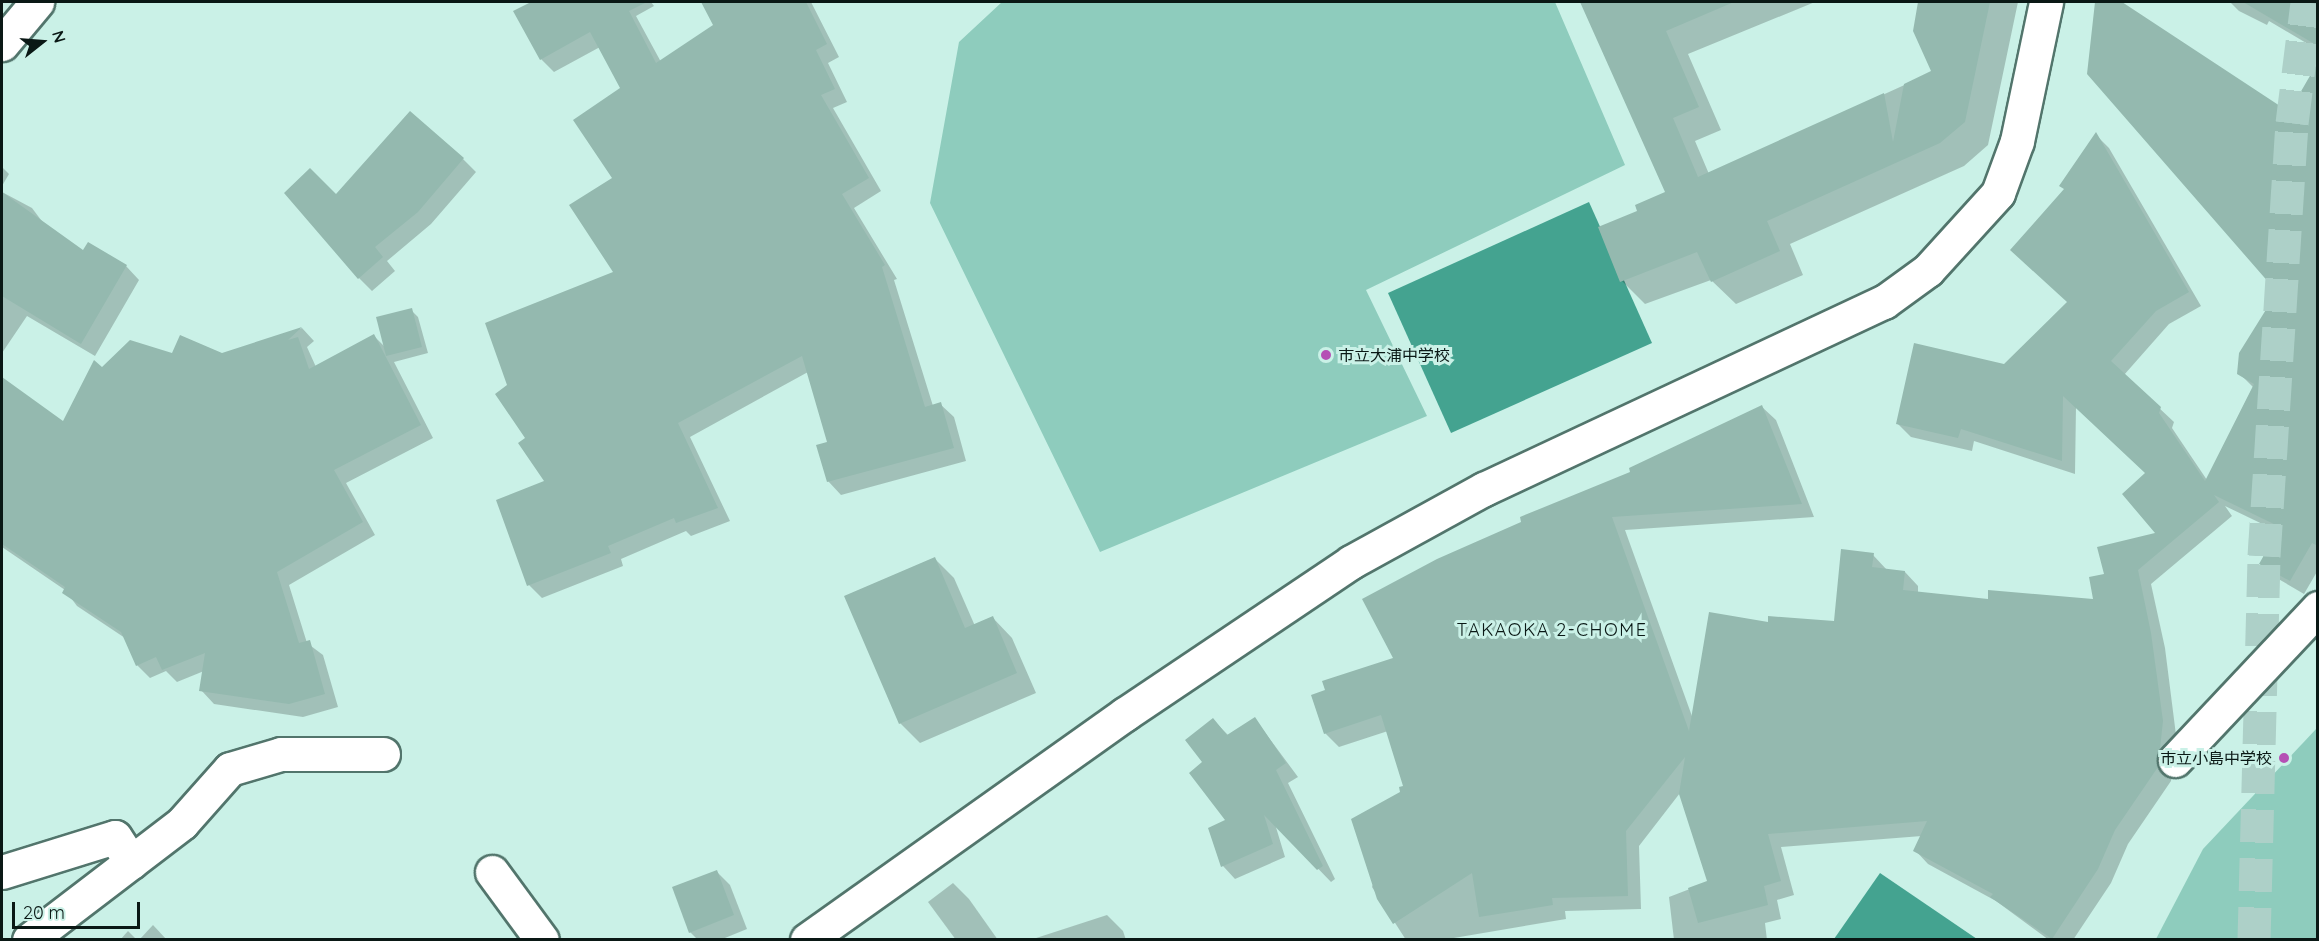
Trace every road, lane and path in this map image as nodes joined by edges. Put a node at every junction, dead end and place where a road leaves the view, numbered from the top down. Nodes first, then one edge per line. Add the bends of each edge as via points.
1 (36, 2) edge
2 (2046, 2) edge
3 (2, 44) edge
4 (2318, 608) edge
5 (383, 754) dead end
6 (2175, 760) dead end
7 (131, 862) junction
8 (2, 872) edge
9 (492, 872) dead end
10 (29, 939) edge
11 (542, 939) edge
12 (807, 939) edge

1 - 3 street
2 - 12 street via 2017,141 1998,193 1928,270 1884,302 1484,489 1351,562 1125,714
4 - 6 street
5 - 7 street via 281,754 230,769 182,823
7 - 8 street via 115,837
7 - 10 street
9 - 11 street

